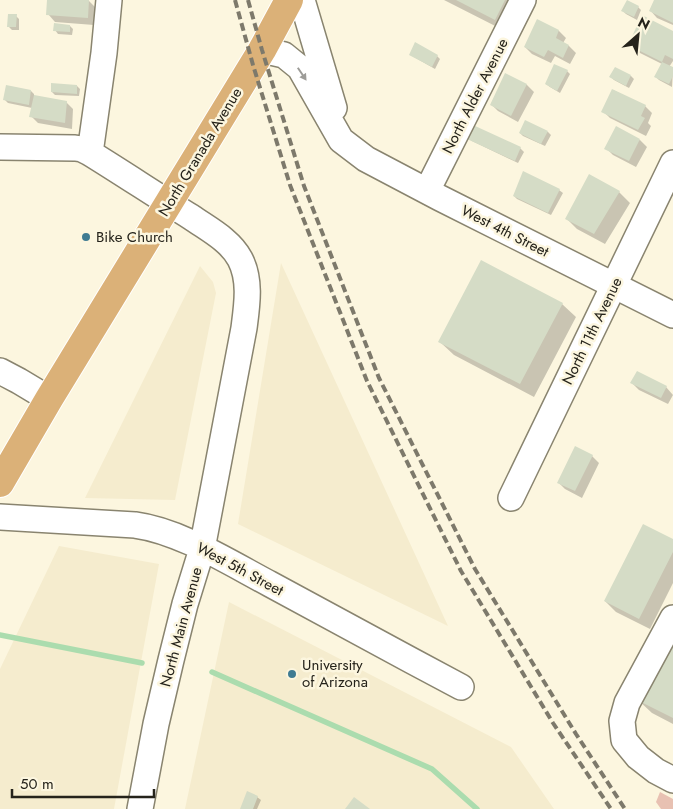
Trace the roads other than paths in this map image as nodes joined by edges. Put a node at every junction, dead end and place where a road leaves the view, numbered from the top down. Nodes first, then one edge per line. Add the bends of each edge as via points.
1 (110, 0) edge
2 (289, 0) edge
3 (302, 0) edge
4 (523, 0) edge
5 (262, 50) junction
6 (341, 140) junction
7 (0, 146) edge
8 (90, 153) junction
9 (673, 163) edge
10 (427, 191) junction
11 (169, 202) junction
12 (614, 285) junction
13 (673, 315) edge
14 (0, 371) edge
15 (49, 399) junction
16 (0, 483) edge
17 (511, 498) dead end
18 (0, 517) edge
19 (202, 549) junction
20 (673, 618) edge
21 (460, 687) dead end
22 (673, 780) edge
23 (140, 809) edge

1 - 8 street
2 - 5 main road, North Granada Avenue
3 - 6 street
4 - 10 street, North Alder Avenue
5 -> 6 street, West 4th Street via 284,55 300,68
5 - 11 main road, North Granada Avenue
6 - 10 street, West 4th Street via 366,159
7 - 8 street, North Main Avenue via 75,148
8 - 11 street, North Main Avenue
9 - 12 street, North 11th Avenue
10 - 12 street, West 4th Street
11 - 15 main road, North Granada Avenue
11 - 19 street, North Main Avenue via 232,247 240,259 246,279 244,328
12 - 13 street, West 4th Street
12 - 17 street, North 11th Avenue
14 - 15 street
15 - 16 main road, North Granada Avenue
18 - 19 street, West 5th Street via 135,524 166,532
19 - 21 street, West 5th Street
19 - 23 street, North Main Avenue via 171,660
20 - 22 street via 628,703 622,721 624,740 638,757

